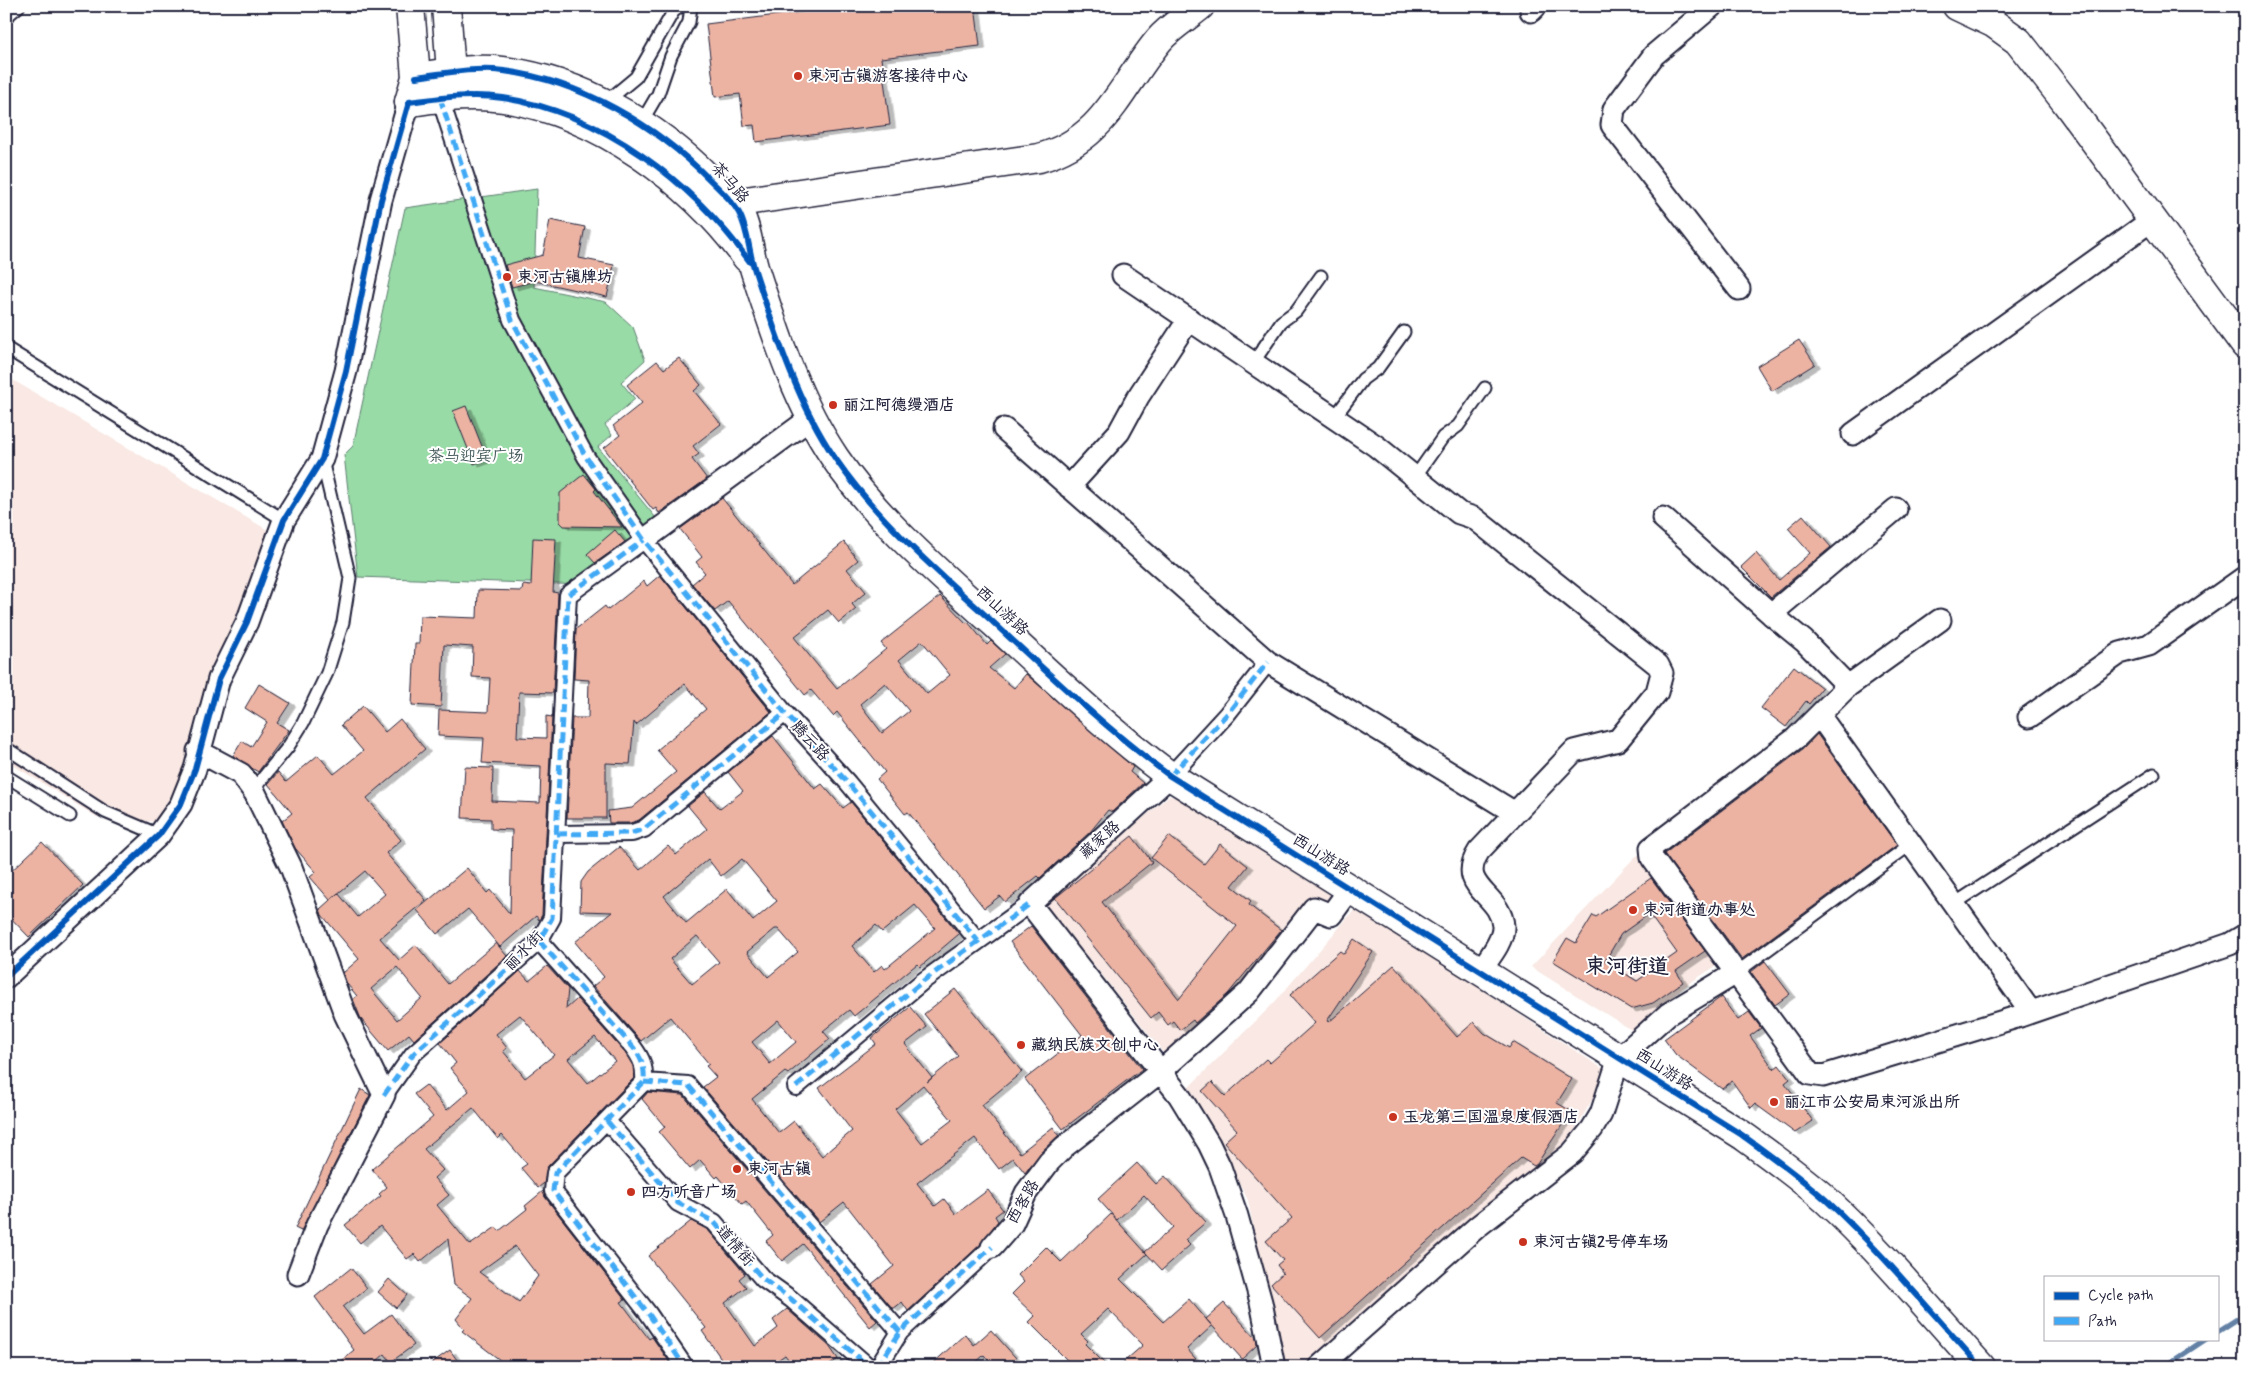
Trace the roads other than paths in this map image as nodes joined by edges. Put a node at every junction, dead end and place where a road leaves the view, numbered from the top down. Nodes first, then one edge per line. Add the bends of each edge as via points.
1 (18, 6) edge
2 (410, 6) edge
3 (446, 6) edge
4 (680, 6) edge
5 (691, 6) edge
6 (1200, 6) edge
7 (1712, 6) edge
8 (1965, 8) edge
9 (6, 16) edge
10 (412, 89) junction
11 (450, 89) junction
12 (605, 103) junction
13 (641, 123) junction
14 (732, 203) junction
15 (2152, 220) junction
16 (754, 268) junction
17 (1123, 275) dead end
18 (1321, 276) dead end
19 (1739, 289) dead end
20 (1188, 319) junction
21 (1404, 332) dead end
22 (2245, 345) edge
23 (6, 348) edge
24 (1253, 363) junction
25 (1486, 388) dead end
26 (811, 418) junction
27 (1334, 418) junction
28 (1004, 429) dead end
29 (1853, 434) dead end
30 (322, 459) junction
31 (1415, 477) junction
32 (1069, 487) junction
33 (1896, 509) dead end
34 (1663, 518) dead end
35 (284, 520) junction
36 (644, 540) junction
37 (2245, 577) edge
38 (1771, 614) junction
39 (1940, 620) dead end
40 (1268, 662) junction
41 (1848, 686) junction
42 (785, 713) junction
43 (1819, 715) junction
44 (2029, 717) dead end
45 (6, 748) edge
46 (198, 751) junction
47 (2154, 774) dead end
48 (6, 776) edge
49 (1170, 776) junction
50 (253, 790) junction
51 (1515, 813) junction
52 (70, 816) dead end
53 (557, 834) junction
54 (159, 835) junction
55 (1911, 844) junction
56 (1350, 889) junction
57 (1030, 904) junction
58 (1954, 904) junction
59 (2245, 935) edge
60 (539, 940) junction
61 (978, 941) junction
62 (1480, 971) junction
63 (1736, 973) junction
64 (6, 977) edge
65 (2031, 1012) junction
66 (1619, 1058) junction
67 (1160, 1072) junction
68 (644, 1082) junction
69 (796, 1087) dead end
70 (384, 1095) junction
71 (607, 1121) junction
72 (992, 1247) joint
73 (298, 1274) dead end
74 (900, 1332) junction
75 (685, 1367) edge
76 (869, 1367) edge
77 (878, 1367) edge
78 (1274, 1367) edge
79 (1320, 1367) edge
80 (1981, 1367) edge

1 - 9 lane
2 - 10 street
3 - 11 street
4 - 12 lane via 673,12 636,77
5 - 13 lane via 689,22 671,56 658,94
6 - 14 street via 1160,39 1097,125 1066,149 1039,158
7 - 19 street via 1654,55 1614,108 1612,125
8 - 15 street via 1993,22 2018,41
10 - 11 street, 茶马路
10 - 30 street via 381,200 346,371
11 - 12 street, 茶马路 via 482,70 506,71 544,79
11 - 16 street, 茶马路 via 536,105 605,133 636,152 679,186 731,236
11 - 36 street, 腾云路 via 512,320 586,457
12 - 13 street, 茶马路
13 - 14 street, 茶马路 via 672,144
14 - 16 street, 茶马路 via 741,215
15 - 22 street
15 - 29 street
16 - 26 street, 西山游路
17 - 20 street
18 - 24 lane via 1296,311 1281,322
20 - 24 street
20 - 32 street via 1119,432
21 - 27 lane via 1378,368 1364,379
23 - 35 lane
24 - 27 street
25 - 31 lane via 1458,426 1443,437
26 - 36 street
26 - 49 street, 西山游路 via 853,482 932,566 1109,729
27 - 31 street
28 - 32 street
30 - 35 street
30 - 50 lane via 350,578 343,622 327,673 308,715 288,747
31 - 51 street via 1459,513 1474,518 1650,657 1662,673 1657,692 1618,740 1574,751
32 - 40 street
33 - 38 street
34 - 38 street
35 - 46 street via 246,622 220,680
36 - 42 street, 腾云路
36 - 53 street, 丽水街 via 568,595
37 - 44 street via 2149,645 2120,653
38 - 41 street via 1804,641
39 - 41 street
40 - 49 street via 1227,714
40 - 51 street
41 - 43 street
42 - 53 street via 644,828 632,833
42 - 61 street, 腾云路 via 848,783
43 - 55 street
43 - 63 street via 1796,738 1651,848 1652,858
45 - 54 lane via 105,812
46 - 50 street via 241,774
46 - 54 street via 182,804
47 - 58 lane
48 - 52 lane
49 - 56 street, 西山游路
49 - 57 street, 藏家路
50 - 70 street via 291,867 345,1014
51 - 62 street via 1472,862 1474,881 1500,912 1503,927
53 - 60 street, 丽水街 via 552,918
54 - 64 street
55 - 58 street
55 - 63 lane
56 - 62 street, 西山游路
56 - 67 street, 西客路 via 1331,915 1314,908 1249,992
57 - 61 street
57 - 67 street
58 - 65 street
59 - 65 street via 2230,944
60 - 68 street via 640,1056 645,1070
60 - 70 street, 丽水街 via 413,1054
61 - 69 street
62 - 66 street, 西山游路
63 - 65 street via 1810,1074 1823,1076
63 - 66 street via 1668,1014
66 - 79 street via 1601,1114 1576,1148 1477,1226
66 - 80 street, 西山游路 via 1742,1135 1801,1179 1850,1223
67 - 72 street, 西客路 via 1049,1162 1026,1193 1012,1224
67 - 78 street via 1195,1119 1229,1192 1261,1302
68 - 71 street
68 - 74 street via 688,1085
70 - 73 street, 丽水街 via 317,1225
71 - 75 street via 555,1173 553,1191 648,1313
71 - 76 street, 道情街 via 678,1203 714,1222 763,1278
72 - 74 street, 西客路
74 - 77 street, 西客路

